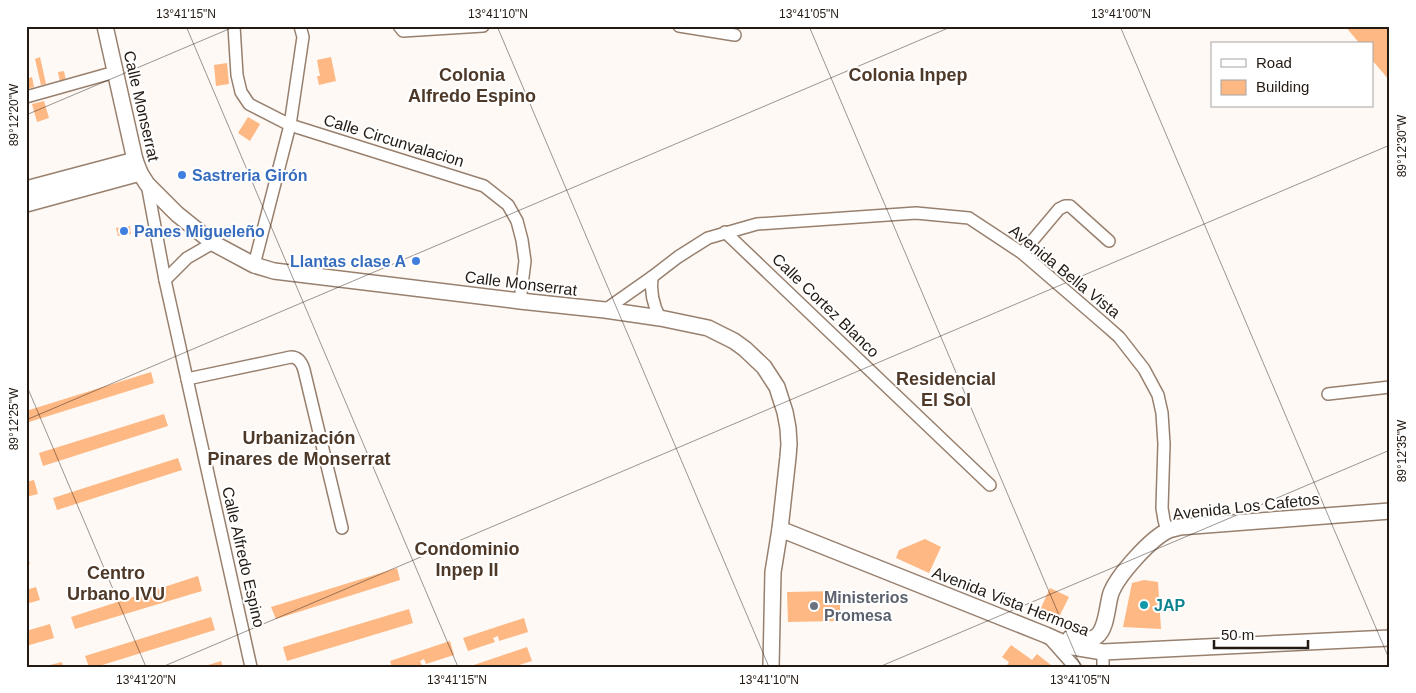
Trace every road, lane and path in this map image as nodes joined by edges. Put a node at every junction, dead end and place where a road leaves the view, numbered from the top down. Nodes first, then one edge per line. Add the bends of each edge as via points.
1 (105, 26) edge
2 (234, 26) edge
3 (300, 26) edge
4 (399, 26) edge
5 (483, 26) edge
6 (679, 26) edge
7 (735, 35) dead end
8 (116, 72) junction
9 (26, 98) edge
10 (290, 125) junction
11 (141, 172) junction
12 (26, 189) edge
13 (26, 204) edge
14 (725, 232) junction
15 (1109, 241) dead end
16 (213, 243) junction
17 (1022, 253) junction
18 (254, 265) junction
19 (652, 278) junction
20 (165, 280) junction
21 (520, 301) junction
22 (605, 310) junction
23 (660, 318) junction
24 (187, 379) junction
25 (1390, 387) edge
26 (1328, 394) dead end
27 (990, 485) dead end
28 (1390, 511) edge
29 (342, 528) dead end
30 (780, 529) junction
31 (1167, 531) junction
32 (1102, 630) junction
33 (1046, 635) junction
34 (1390, 638) edge
35 (1151, 650) junction
36 (1103, 659) edge
37 (251, 667) edge
38 (772, 667) edge
39 (1076, 667) edge

1 - 8 street, Calle Monserrat
2 - 10 street, Calle Circunvalacion via 241,92 249,104
3 - 10 street via 303,37
4 - 5 street via 403,32
6 - 7 street
8 - 9 street
8 - 11 street, Calle Monserrat
10 - 18 street
10 - 21 street, Calle Circunvalacion via 484,186 508,205 517,221 525,261
11 - 12 street
11 - 13 street
11 - 16 street, Calle Monserrat via 176,214
11 - 20 street, Calle Alfredo Espino
14 - 17 street, Avenida Bella Vista via 757,224 916,213 969,218
14 - 19 street, Avenida Bella Vista via 708,238
14 - 27 street, Calle Cortez Blanco
15 - 17 street via 1070,206 1065,206
16 - 18 street, Calle Monserrat
16 - 20 street via 187,258
17 - 31 street, Avenida Bella Vista via 1119,336 1153,383 1162,419 1162,508
18 - 21 street, Calle Monserrat via 274,271
19 - 22 street, Avenida Bella Vista
19 - 23 street via 652,299
20 - 24 street, Calle Alfredo Espino
21 - 22 street, Calle Monserrat
22 - 23 street, Calle Monserrat
23 - 30 street, Calle Monserrat via 708,328 734,341 764,367 777,387 785,412 789,444
24 - 29 street via 291,357 299,360
24 - 37 street, Calle Alfredo Espino
25 - 26 street
28 - 31 street, Avenida Los Cafetos via 1180,527
30 - 33 street, Avenida Vista Hermosa
30 - 38 street, Calle Monserrat via 773,572
31 - 32 street, Avenida Los Cafetos via 1147,547 1121,577 1112,592
32 - 33 street via 1090,639
32 - 35 street via 1113,644
33 - 36 street, Avenida Vista Hermosa
33 - 39 street
34 - 35 street, Avenida Vista Hermosa
35 - 36 street, Avenida Vista Hermosa

